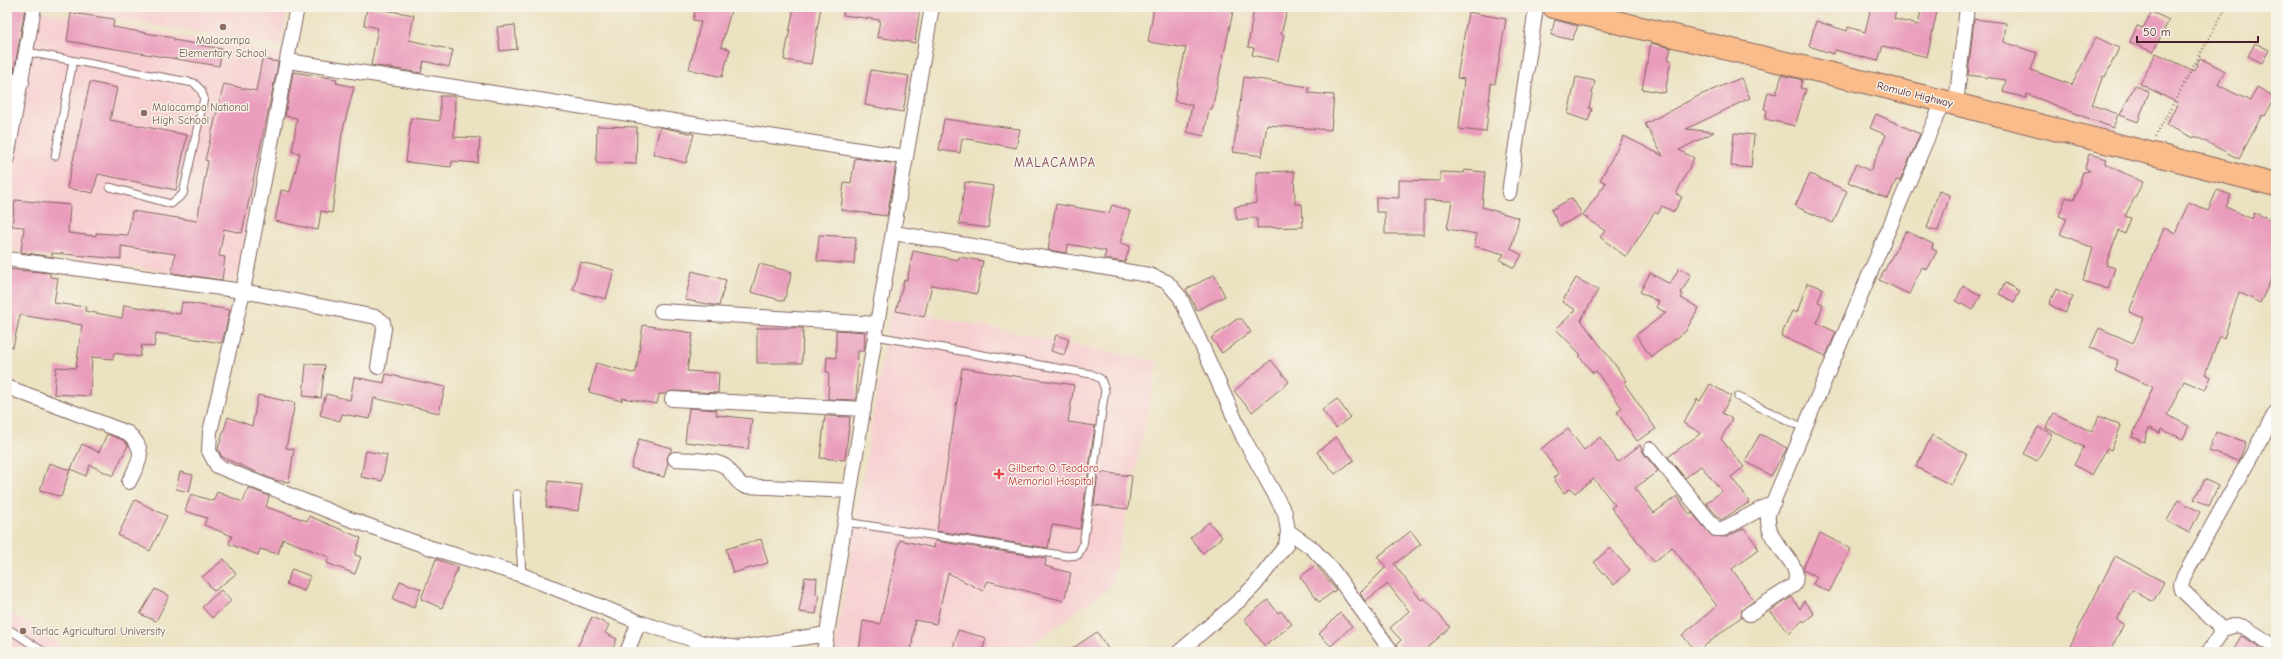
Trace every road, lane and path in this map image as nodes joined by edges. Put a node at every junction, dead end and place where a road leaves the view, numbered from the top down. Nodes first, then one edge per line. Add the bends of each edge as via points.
1 (34, 7) edge
2 (298, 7) edge
3 (932, 7) edge
4 (1536, 7) edge
5 (1554, 7) edge
6 (1967, 7) edge
7 (2226, 7) edge
8 (27, 52) junction
9 (73, 61) junction
10 (288, 61) junction
11 (7, 80) edge
12 (22, 82) junction
13 (1949, 102) junction
14 (2147, 152) junction
15 (55, 156) dead end
16 (906, 157) junction
17 (7, 158) edge
18 (2276, 185) edge
19 (110, 187) dead end
20 (1509, 193) dead end
21 (894, 233) junction
22 (7, 259) edge
23 (243, 291) junction
24 (661, 311) dead end
25 (876, 330) junction
26 (378, 367) dead end
27 (7, 387) edge
28 (1738, 397) dead end
29 (672, 399) dead end
30 (864, 409) junction
31 (2276, 412) edge
32 (1804, 428) junction
33 (1651, 450) dead end
34 (675, 459) dead end
35 (129, 482) dead end
36 (850, 492) junction
37 (517, 494) dead end
38 (1774, 502) junction
39 (845, 522) junction
40 (1288, 531) junction
41 (522, 575) junction
42 (1749, 614) dead end
43 (639, 622) junction
44 (7, 628) edge
45 (2220, 630) junction
46 (827, 634) junction
47 (2276, 647) edge
48 (44, 652) edge
49 (627, 652) edge
50 (824, 652) edge
51 (1179, 652) edge
52 (1392, 652) edge
53 (2208, 652) edge

1 - 8 street
2 - 10 street
3 - 16 street
4 - 20 street
5 - 13 highway, Romulo Highway
6 - 13 street
7 - 14 path
8 - 9 lane
8 - 12 street
9 - 15 lane
9 - 19 lane via 194,83 204,98 183,194 178,200 171,204
10 - 16 street
10 - 23 street
11 - 12 street
12 - 17 street
13 - 14 highway, Romulo Highway
13 - 32 street
14 - 18 highway, Romulo Highway
16 - 21 street
21 - 25 street
21 - 40 street via 1149,275 1167,282 1180,297 1243,437 1285,513
22 - 23 street
23 - 26 street via 376,317 383,322 384,329
23 - 41 street via 210,432 209,451 217,466 344,517 431,548
24 - 25 street
25 - 30 street
25 - 39 lane via 1091,374 1101,379 1105,390 1083,545 1078,555 1068,556
27 - 35 street via 128,432 140,447 140,458
28 - 32 lane
29 - 30 street
30 - 36 street
31 - 45 street via 2181,585 2182,590
32 - 38 street
33 - 38 street via 1716,529 1723,529
34 - 36 street via 720,463 744,486
36 - 39 street
37 - 41 lane
38 - 42 street via 1768,514 1769,531 1796,569 1797,578 1794,586
39 - 46 street
40 - 51 street via 1286,545 1255,585
40 - 52 street via 1312,548 1331,568
41 - 43 street
43 - 46 street via 703,643 738,648
43 - 49 street
44 - 48 lane
45 - 47 street via 2236,625 2244,627
45 - 53 street
46 - 50 street

